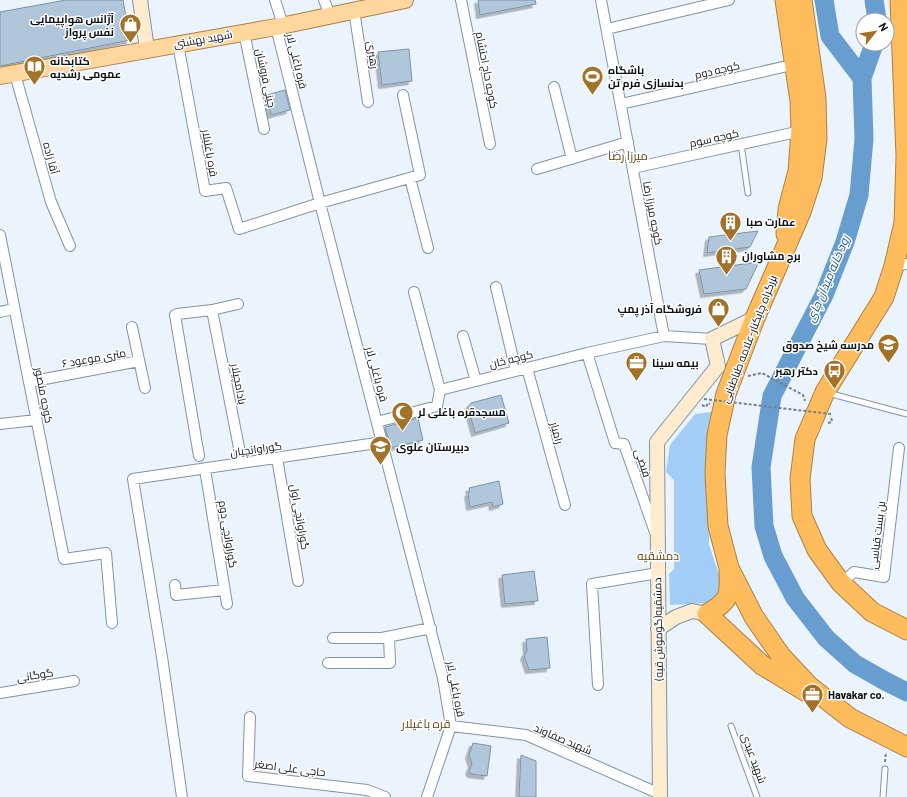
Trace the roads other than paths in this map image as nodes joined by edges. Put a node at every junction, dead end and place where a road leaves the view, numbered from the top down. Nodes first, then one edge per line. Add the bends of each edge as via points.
1 (140, 0) edge
2 (276, 0) edge
3 (324, 0) edge
4 (405, 0) edge
5 (462, 0) edge
6 (601, 0) edge
7 (729, 0) edge
8 (785, 0) edge
9 (802, 0) edge
10 (900, 0) edge
11 (375, 3) edge
12 (354, 10) junction
13 (330, 15) junction
14 (280, 26) junction
15 (607, 29) junction
16 (244, 32) junction
17 (178, 44) junction
18 (147, 49) junction
19 (796, 64) junction
20 (8, 75) edge
21 (554, 87) dead end
22 (403, 95) dead end
23 (368, 102) dead end
24 (621, 104) junction
25 (264, 129) dead end
26 (801, 131) junction
27 (628, 142) junction
28 (490, 144) dead end
29 (741, 144) junction
30 (572, 159) junction
31 (633, 168) junction
32 (537, 169) dead end
33 (410, 178) junction
34 (748, 193) dead end
35 (320, 203) junction
36 (906, 218) edge
37 (0, 235) edge
38 (70, 246) dead end
39 (428, 248) dead end
40 (785, 250) junction
41 (901, 265) edge
42 (496, 287) dead end
43 (414, 292) dead end
44 (238, 304) dead end
45 (14, 309) junction
46 (212, 310) junction
47 (0, 312) edge
48 (755, 318) junction
49 (132, 327) dead end
50 (463, 336) dead end
51 (664, 336) junction
52 (712, 339) junction
53 (587, 353) junction
54 (139, 361) junction
55 (527, 368) junction
56 (516, 370) junction
57 (476, 381) junction
58 (29, 382) junction
59 (145, 388) dead end
60 (440, 390) junction
61 (825, 392) junction
62 (907, 414) edge
63 (36, 420) junction
64 (377, 422) junction
65 (0, 424) edge
66 (382, 442) junction
67 (899, 448) dead end
68 (199, 456) dead end
69 (277, 458) junction
70 (242, 463) junction
71 (205, 468) junction
72 (565, 505) dead end
73 (658, 540) junction
74 (729, 568) junction
75 (658, 573) junction
76 (298, 581) dead end
77 (841, 583) junction
78 (175, 584) dead end
79 (224, 590) junction
80 (227, 604) dead end
81 (707, 614) junction
82 (112, 623) dead end
83 (431, 628) junction
84 (658, 629) junction
85 (907, 630) edge
86 (389, 637) junction
87 (333, 638) dead end
88 (328, 663) dead end
89 (74, 682) dead end
90 (598, 685) dead end
91 (0, 693) edge
92 (250, 717) dead end
93 (850, 718) junction
94 (451, 726) junction
95 (731, 726) dead end
96 (907, 736) edge
97 (907, 747) edge
98 (885, 769) dead end
99 (660, 796) edge
100 (182, 797) edge
101 (385, 797) edge
102 (426, 797) edge
103 (757, 797) edge
104 (884, 797) edge

1 - 18 main road
2 - 14 street, قره باغلی لار
3 - 13 street
4 - 11 main road, شهید بهشتى
5 - 28 street, کوچه حاج احتشام
6 - 15 street, کوچه میرزا رضا
7 - 15 street
8 - 19 highway
9 - 40 highway, بزرگراه چایکنار-علامه طباطبایی via 816,98 817,139 812,178
10 - 36 highway
11 - 12 main road, شهید بهشتى
12 - 13 main road, شهید بهشتى
12 - 23 street, رهبری
13 - 14 main road, شهید بهشتى
14 - 16 main road, شهید بهشتى
14 - 35 street, قره باغلی لار
15 - 24 street, کوچه میرزا رضا
16 - 17 main road, شهید بهشتى
16 - 25 street, چینی فروشان
17 - 18 main road, شهید بهشتى
17 - 35 street, قره باغلیلار via 204,191 226,188 239,229
18 - 20 main road, شهید بهشتى
19 - 24 street, کوچه دوم
19 - 26 highway
20 - 38 street, آقا زاده via 51,202
21 - 30 street
22 - 33 street via 420,175
24 - 27 street, کوچه میرزا رضا
26 - 29 street, کوچه سوم
26 - 40 highway via 798,171 788,209
27 - 30 street
27 - 31 street, کوچه میرزا رضا
29 - 31 street, کوچه سوم
29 - 34 lane
30 - 32 street
31 - 51 street, کوچه میرزا رضا
33 - 35 street
33 - 39 street
35 - 64 street, قره باغلی لار
36 - 41 highway
37 - 45 street, کوچه منصور
40 - 48 highway, بزرگراه چایکنار-علامه طباطبایی
41 - 61 highway
42 - 56 street
43 - 60 street
44 - 46 street
45 - 47 street
45 - 58 street, کوچه منصور
46 - 68 street via 175,315
46 - 70 street, بادامچیلار
48 - 52 main road
48 - 74 highway, بزرگراه چایکنار-علامه طباطبایی via 726,394 717,436 715,473 718,526
49 - 54 street
50 - 57 street
51 - 52 street
51 - 53 street, کوچه خان
52 - 73 main road, دمشقیه(گوموش قیه) via 718,366 657,442
53 - 55 street, کوچه خان
53 - 73 street, فیضی via 616,443 624,444
54 - 58 street, ۶ متری موعود
54 - 59 street
55 - 56 street, کوچه خان
55 - 72 street, رامیار
56 - 57 street, کوچه خان
57 - 60 street, کوچه خان
58 - 63 street, کوچه منصور
60 - 64 street via 437,406
61 - 62 lane
61 - 77 highway via 805,439 800,479 802,516 816,550
63 - 65 street
63 - 82 street, کوچه منصور via 64,559 106,553
64 - 66 street, قره باغلی لار
66 - 69 street, گوراوانچیان
66 - 83 street, قره باغلی لار
67 - 77 street, بن بست قیاسی via 884,577 854,572
69 - 70 street, گوراوانچیان
69 - 76 street, گوراوانچی اول
70 - 71 street, گوراوانچیان
71 - 79 street, گوراوانچی دوم
71 - 100 street, گوراوانچیان via 133,479
73 - 75 main road, دمشقیه(گوموش قیه)
74 - 81 highway via 730,592 723,605
74 - 93 highway, بزرگراه چایکنار-علامه طباطبایی via 754,617 781,656 809,686
75 - 84 main road, دمشقیه(گوموش قیه)
75 - 90 street via 592,584
77 - 85 highway via 872,612
78 - 79 street via 176,595
79 - 80 street, گوراوانچی دوم
81 - 84 main road via 692,611 676,617
81 - 93 highway via 762,665
83 - 86 street
83 - 94 street, قره باغلی لار
84 - 99 main road, دمشقیه(گوموش قیه)
86 - 87 street
86 - 88 street via 390,663
89 - 91 street, گوگانی
92 - 101 street, حاجی علی اصغر via 248,776 367,790
93 - 96 highway
93 - 97 highway, بزرگراه چایکنار-علامه طباطبایی
94 - 99 street, شهید صفاوند via 526,735
94 - 102 street, قره باغلی لار
95 - 103 lane, شهید عیدی
98 - 104 lane

